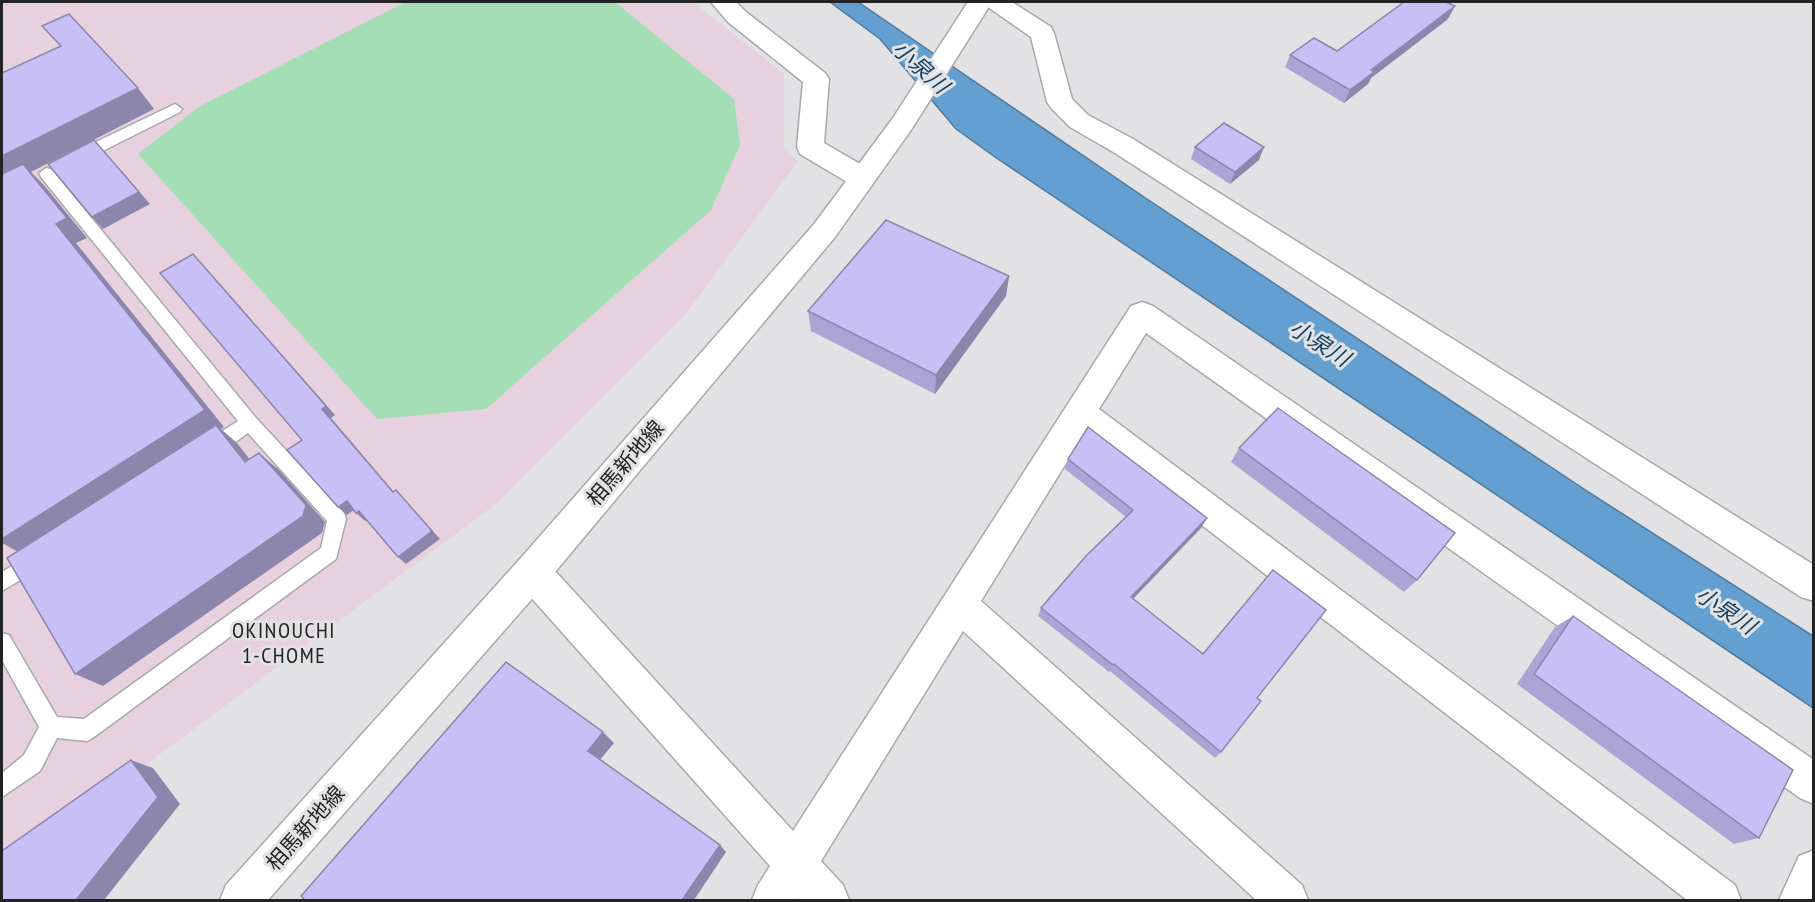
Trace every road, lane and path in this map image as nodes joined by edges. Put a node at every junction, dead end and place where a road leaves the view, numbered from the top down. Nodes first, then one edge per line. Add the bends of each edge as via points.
1 (723, 2) edge
2 (980, 2) edge
3 (996, 2) edge
4 (175, 109) dead end
5 (57, 168) junction
6 (862, 178) junction
7 (28, 182) edge
8 (1079, 412) junction
9 (250, 423) junction
10 (190, 461) edge
11 (51, 550) edge
12 (532, 572) junction
13 (2, 582) edge
14 (1814, 585) edge
15 (958, 604) junction
16 (2, 642) edge
17 (51, 727) junction
18 (1814, 784) edge
19 (2, 786) edge
20 (795, 865) junction
21 (1814, 871) edge
22 (241, 900) edge
23 (773, 900) edge
24 (828, 900) edge
25 (1287, 900) edge
26 (1720, 900) edge
27 (1800, 900) edge

1 - 6 street via 816,79 810,147
2 - 6 street, 相馬新地線 via 902,124
3 - 14 street via 1042,33 1060,102 1079,121
4 - 5 lane
5 - 7 lane
5 - 9 lane
6 - 12 street, 相馬新地線 via 825,230
8 - 15 street
8 - 18 street via 1142,314
8 - 26 street
9 - 10 lane
9 - 17 lane via 337,519 329,554 87,730
11 - 13 lane
12 - 20 street
12 - 22 street, 相馬新地線
15 - 20 street
15 - 25 street
16 - 17 lane
17 - 19 lane via 32,763
20 - 23 street
20 - 24 street
21 - 27 street

